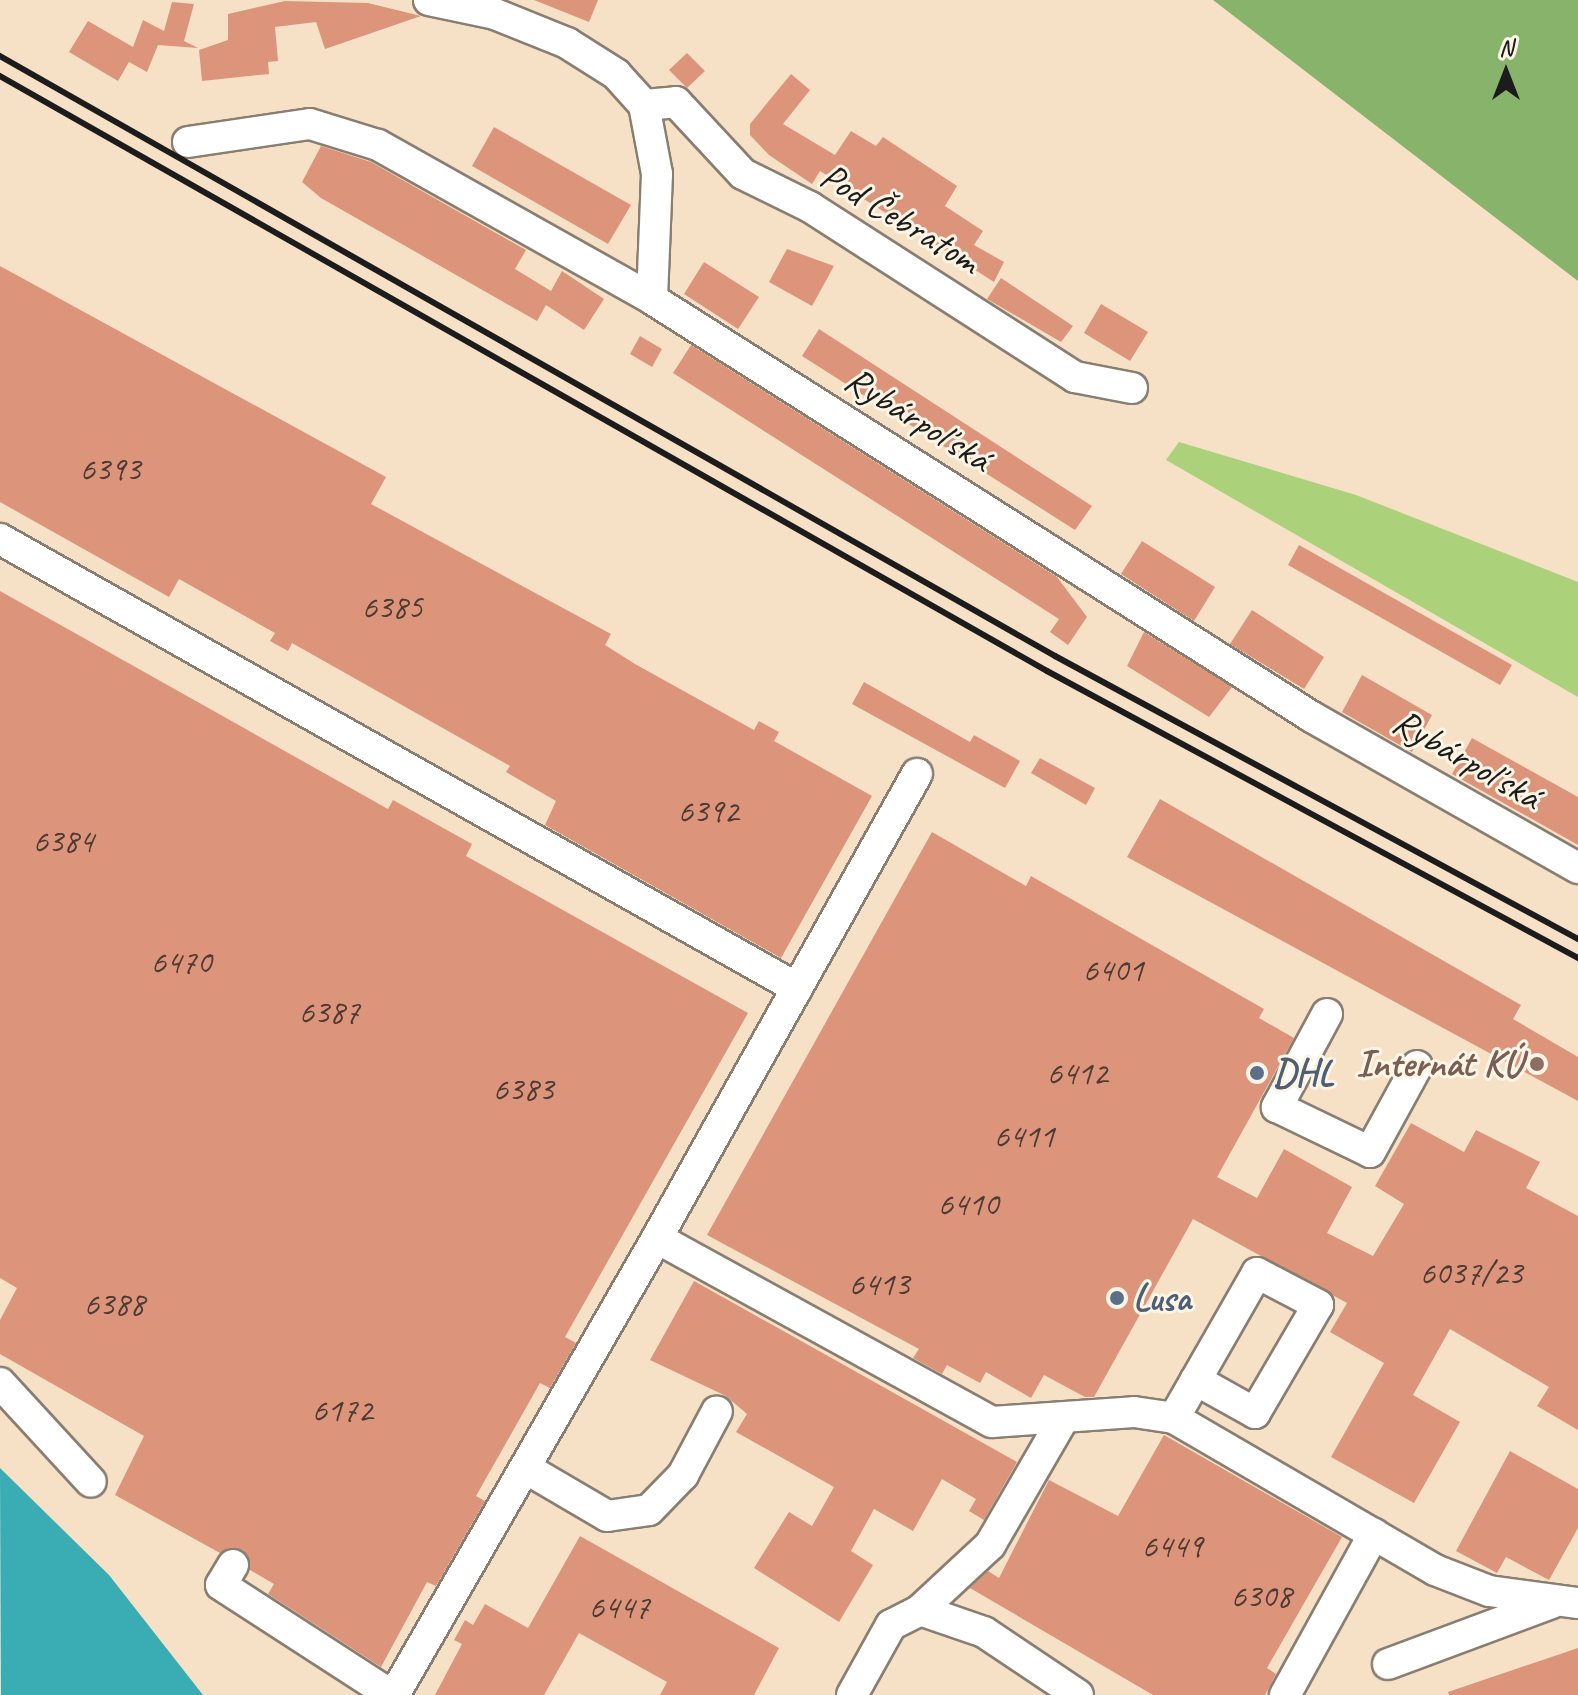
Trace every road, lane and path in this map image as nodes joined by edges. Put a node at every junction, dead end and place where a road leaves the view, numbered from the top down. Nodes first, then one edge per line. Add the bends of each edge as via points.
1 (429, 0) edge
2 (644, 105) junction
3 (188, 142) dead end
4 (652, 299) junction
5 (1132, 388) dead end
6 (0, 539) edge
7 (917, 774) dead end
8 (1578, 868) edge
9 (797, 988) junction
10 (1327, 1014) dead end
11 (1417, 1066) dead end
12 (657, 1238) junction
13 (1196, 1380) junction
14 (0, 1383) edge
15 (717, 1411) dead end
16 (1174, 1418) junction
17 (1063, 1419) junction
18 (527, 1469) junction
19 (91, 1482) dead end
20 (1374, 1534) junction
21 (233, 1565) dead end
22 (1566, 1603) edge
23 (920, 1610) junction
24 (1388, 1664) dead end
25 (392, 1695) edge
26 (852, 1695) edge
27 (1078, 1695) edge
28 (1285, 1695) edge

1 - 2 street via 495,14 567,43 616,74
2 - 4 street via 657,174
2 - 5 street, Pod Čebratom via 676,102 743,174 810,207 1075,377
3 - 4 street, Rybárpoľská via 273,125 342,131
4 - 8 street, Rybárpoľská via 1312,717
6 - 9 street
7 - 9 street
9 - 12 street
10 - 11 street via 1277,1107 1370,1152
12 - 17 street via 944,1402 992,1422
12 - 18 street
13 - 13 street via 1257,1273 1318,1305 1255,1413
13 - 16 street
14 - 19 street
15 - 18 street via 683,1475 649,1510 607,1516
16 - 17 street via 1134,1412
16 - 20 street
17 - 23 street via 990,1545
18 - 25 street
20 - 22 street via 1489,1591
20 - 28 street
21 - 25 street via 221,1585
22 - 24 street
23 - 26 street via 891,1625
23 - 27 street via 984,1632

